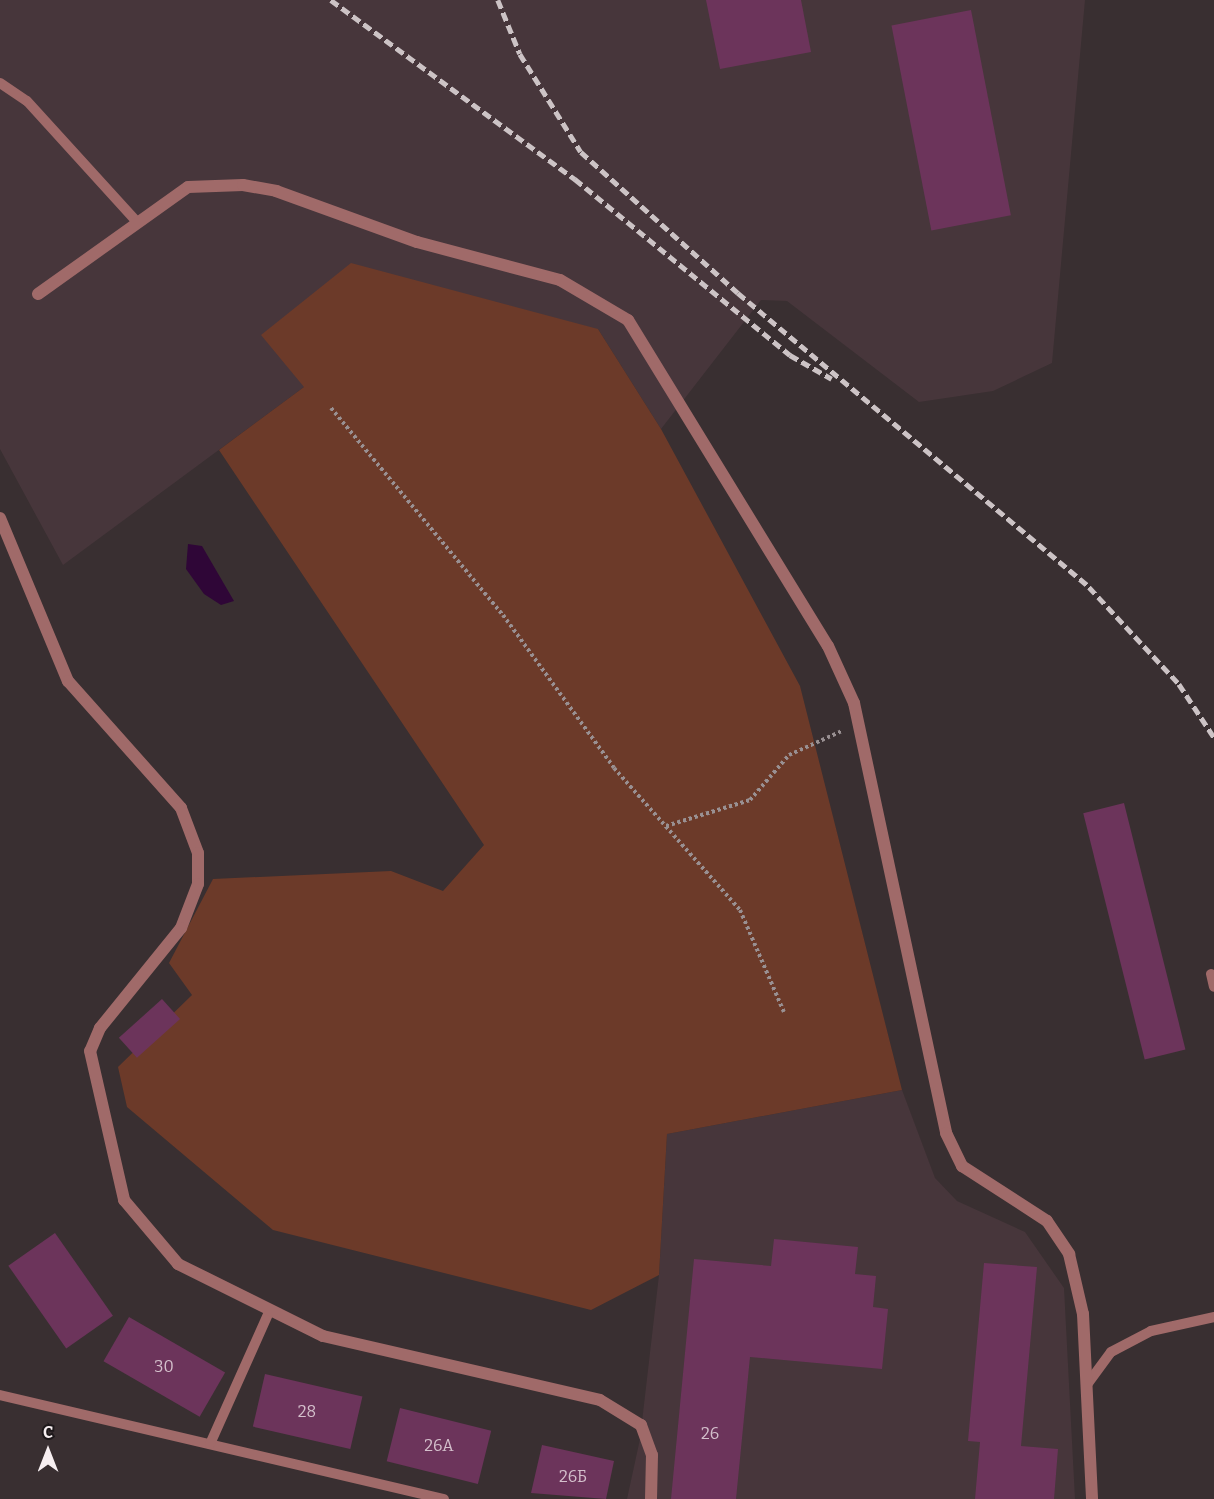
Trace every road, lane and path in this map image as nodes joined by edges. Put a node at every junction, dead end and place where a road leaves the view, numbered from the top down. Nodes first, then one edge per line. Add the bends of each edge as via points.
1 (0, 83) edge
2 (138, 223) junction
3 (38, 294) dead end
4 (331, 408) dead end
5 (0, 518) edge
6 (858, 725) junction
7 (666, 826) junction
8 (1211, 974) dead end
9 (1214, 987) edge
10 (784, 1012) dead end
11 (270, 1310) junction
12 (1214, 1317) edge
13 (1086, 1386) junction
14 (0, 1395) edge
15 (210, 1444) junction
16 (444, 1499) edge
17 (651, 1499) edge
18 (1092, 1499) edge

1 - 2 lane via 27,101
2 - 3 street
2 - 6 street via 188,187 276,191 417,242 560,280 628,320 828,646
4 - 7 path via 503,615 614,768
5 - 11 street via 68,681 181,808 198,853 198,884 181,928 100,1028 90,1051 124,1200 178,1264
6 - 7 path via 789,755 750,800
6 - 13 street via 946,1133 962,1166 1047,1221 1069,1254 1083,1314
7 - 10 path via 740,910
8 - 9 lane
11 - 15 lane
11 - 17 street via 322,1336 600,1400 641,1425 652,1455
12 - 13 lane via 1151,1331 1111,1352
13 - 18 street
14 - 15 lane
15 - 16 lane

